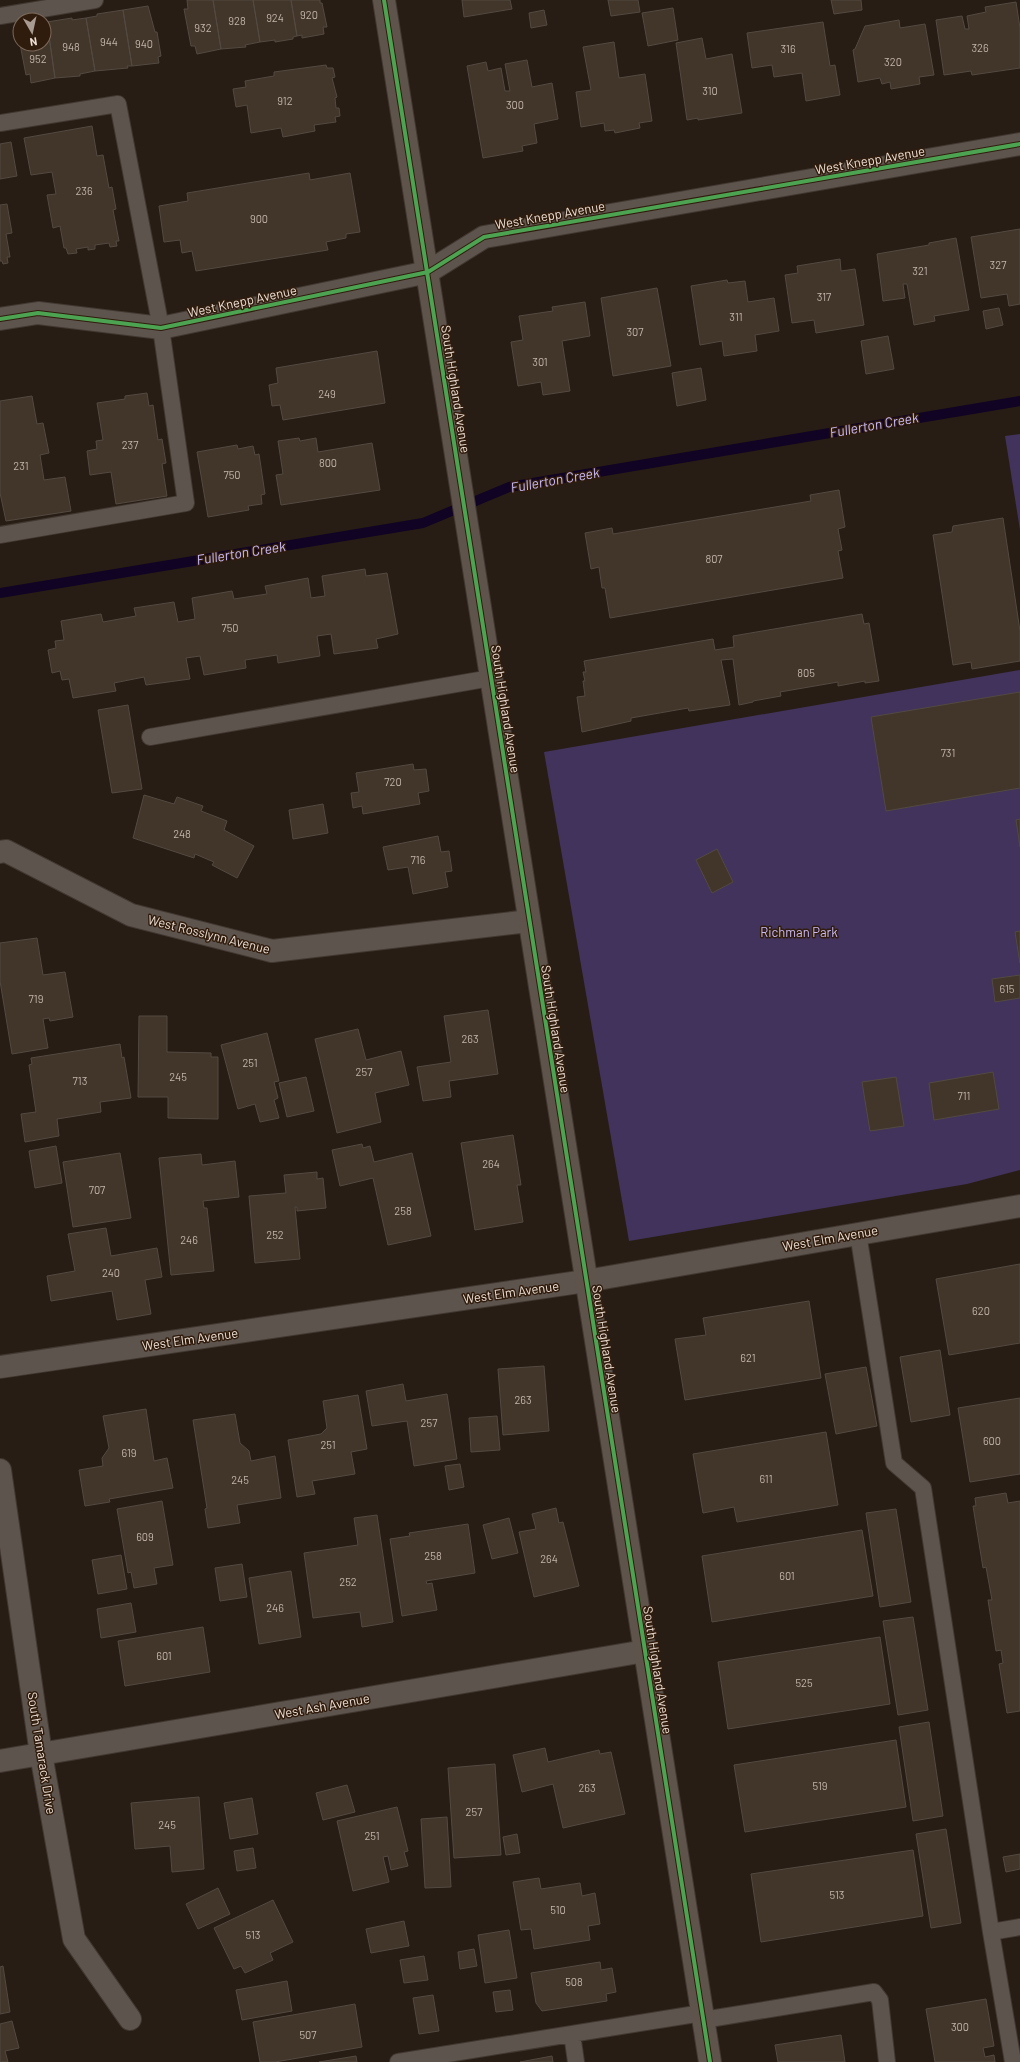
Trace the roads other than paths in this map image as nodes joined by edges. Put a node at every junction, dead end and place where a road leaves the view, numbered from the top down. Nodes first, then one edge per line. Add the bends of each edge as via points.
1 (95, 0) edge
2 (384, 0) edge
3 (0, 16) edge
4 (0, 123) edge
5 (1020, 144) edge
6 (428, 272) junction
7 (0, 320) edge
8 (161, 328) junction
9 (0, 535) edge
10 (491, 678) junction
11 (150, 737) dead end
12 (0, 852) edge
13 (529, 921) junction
14 (1020, 1206) edge
15 (858, 1233) junction
16 (586, 1281) junction
17 (0, 1367) edge
18 (0, 1470) edge
19 (645, 1651) junction
20 (41, 1754) junction
21 (0, 1761) edge
22 (1020, 1927) edge
23 (991, 1932) junction
24 (702, 2017) junction
25 (130, 2019) dead end
26 (572, 2034) junction
27 (398, 2062) edge
28 (576, 2062) edge
29 (710, 2062) edge
30 (887, 2062) edge
31 (1013, 2062) edge

1 - 3 lane
2 - 6 street, South Highland Avenue
4 - 8 lane via 118,104
5 - 6 street, West Knepp Avenue via 484,237
6 - 8 street, West Knepp Avenue
6 - 10 street, South Highland Avenue
7 - 8 street, West Knepp Avenue via 38,313
8 - 9 lane via 186,503
10 - 11 lane
10 - 13 street, South Highland Avenue
12 - 13 street, West Rosslynn Avenue via 6,852 131,915 272,951
13 - 16 street, South Highland Avenue
14 - 15 street, West Elm Avenue
15 - 16 street, West Elm Avenue
15 - 23 lane via 894,1463 923,1488
16 - 17 street, West Elm Avenue
16 - 19 street, South Highland Avenue
18 - 20 street, South Tamarack Drive
19 - 20 street, West Ash Avenue
19 - 24 street, South Highland Avenue
20 - 21 street, West Ash Avenue
20 - 25 street, South Tamarack Drive via 74,1939
22 - 23 lane
23 - 31 lane
24 - 26 lane
24 - 29 street, South Highland Avenue
24 - 30 lane via 874,1992 880,2000
26 - 27 lane
26 - 28 lane

